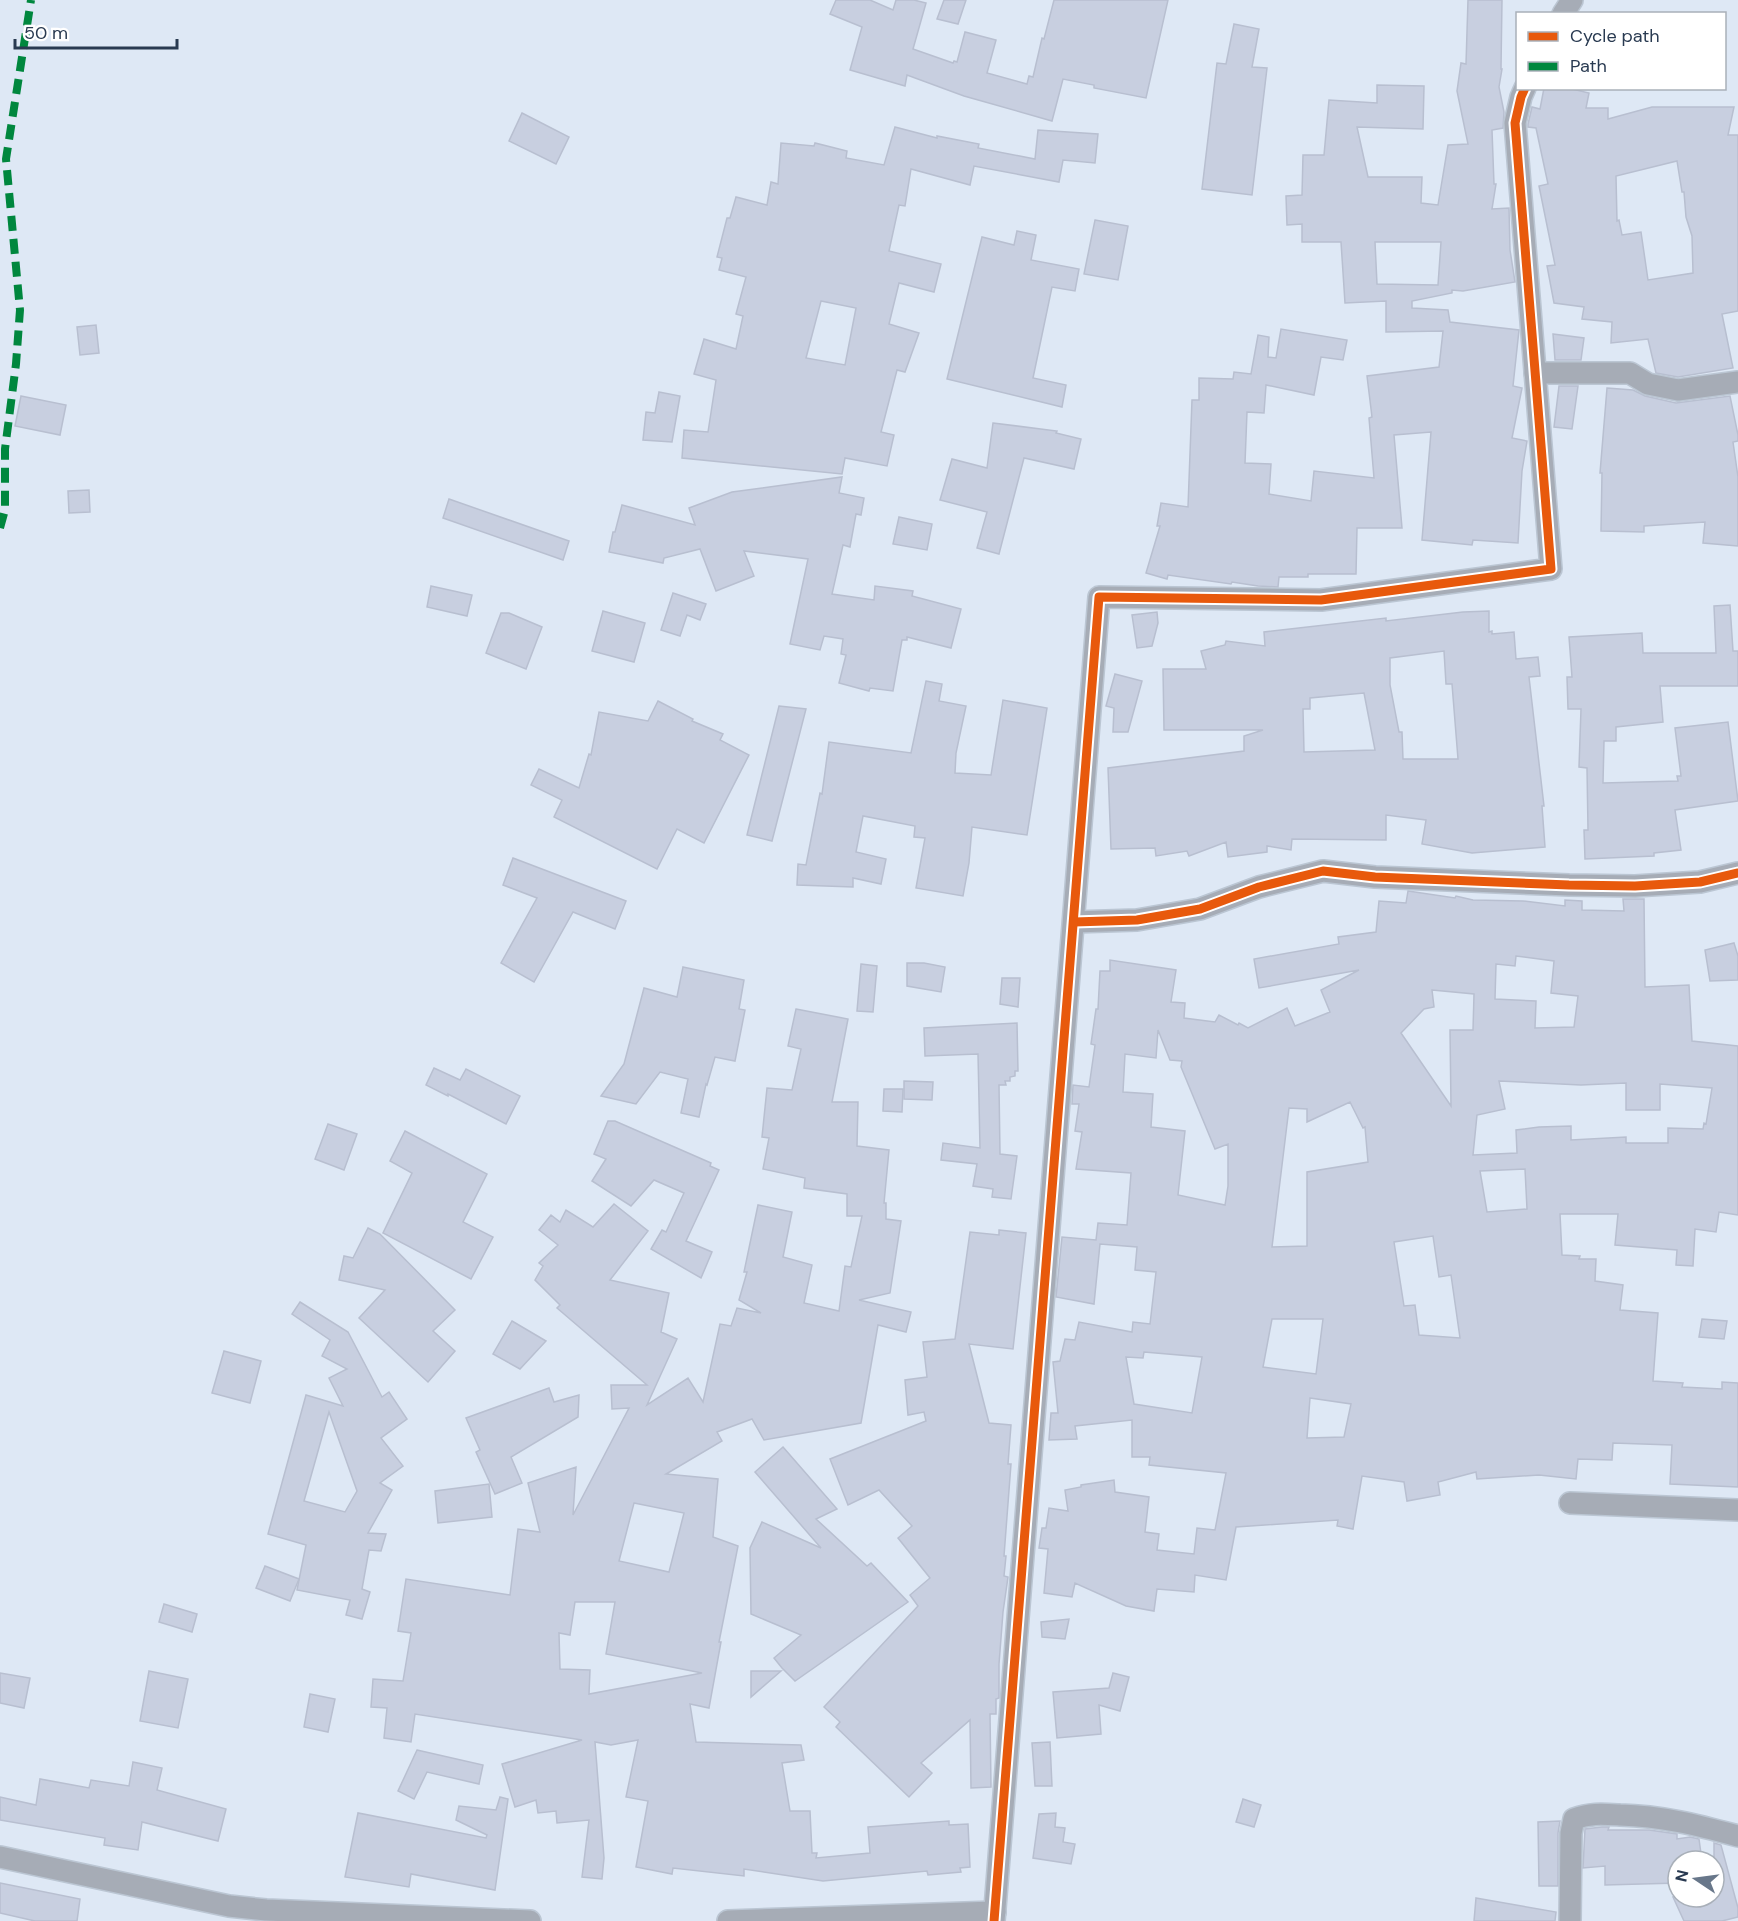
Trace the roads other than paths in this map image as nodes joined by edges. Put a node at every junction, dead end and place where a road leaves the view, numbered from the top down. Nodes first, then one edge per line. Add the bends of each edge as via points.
1 (1524, 90) edge
2 (1535, 373) junction
3 (1738, 382) edge
4 (1738, 873) edge
5 (1074, 922) junction
6 (1570, 1503) dead end
7 (1738, 1510) edge
8 (1738, 1836) edge
9 (0, 1857) edge
10 (994, 1917) edge
11 (530, 1921) edge
12 (728, 1921) edge
13 (1570, 1921) edge

1 - 2 street via 1515,123
2 - 3 street via 1630,373 1648,384 1678,390
2 - 5 street via 1551,569 1321,600 1100,597
4 - 5 street via 1700,882 1635,886 1375,877 1323,871 1259,887 1200,909 1137,920
5 - 10 street
6 - 7 street
8 - 13 street via 1682,1820 1646,1815 1587,1814 1574,1819
9 - 11 street via 229,1906
10 - 12 street

